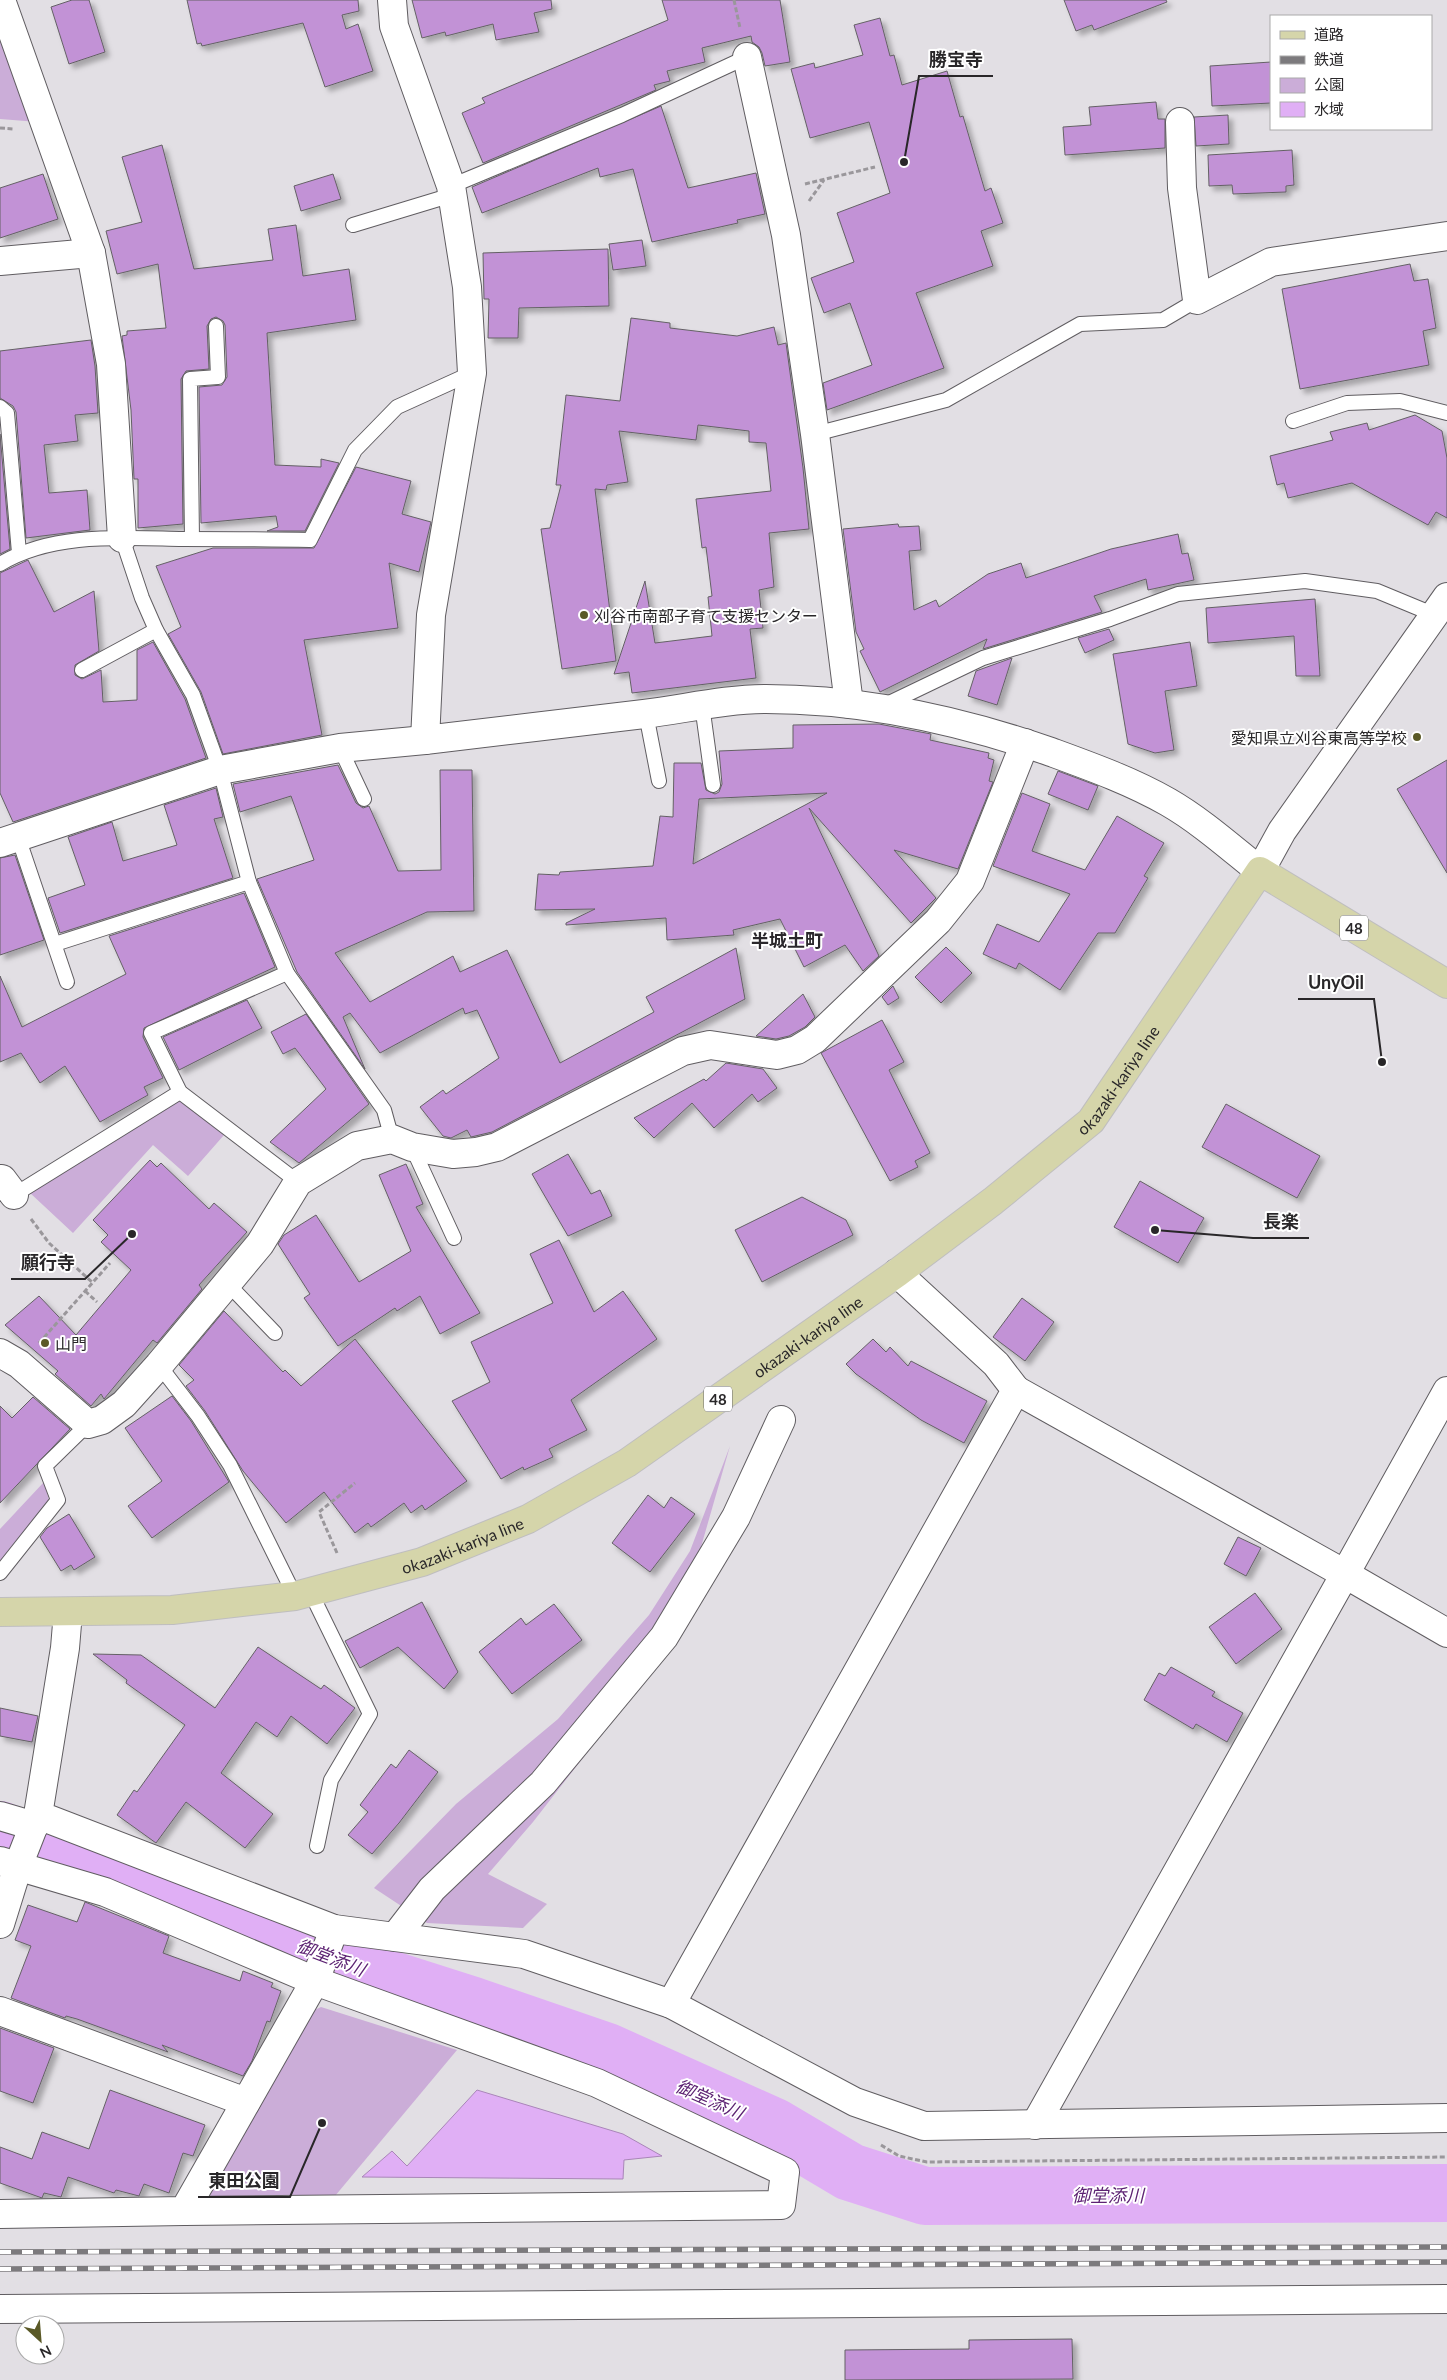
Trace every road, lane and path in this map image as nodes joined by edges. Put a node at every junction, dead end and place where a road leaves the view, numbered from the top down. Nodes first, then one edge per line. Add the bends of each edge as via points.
1 (1, 0) edge
2 (392, 0) edge
3 (747, 58) joint
4 (1180, 122) dead end
5 (875, 167) dead end
6 (452, 191) junction
7 (776, 191) junction
8 (353, 225) dead end
9 (1447, 236) edge
10 (91, 253) junction
11 (0, 261) edge
12 (1198, 300) junction
13 (216, 326) dead end
14 (472, 373) junction
15 (0, 407) edge
16 (1447, 413) edge
17 (1293, 421) dead end
18 (815, 434) junction
19 (122, 538) junction
20 (192, 539) junction
21 (19, 553) junction
22 (0, 564) edge
23 (1441, 606) edge
24 (156, 630) junction
25 (82, 670) dead end
26 (848, 704) junction
27 (702, 705) junction
28 (880, 708) junction
29 (646, 714) junction
30 (425, 740) junction
31 (1025, 743) junction
32 (340, 748) junction
33 (220, 770) junction
34 (659, 781) dead end
35 (713, 785) dead end
36 (364, 800) dead end
37 (9, 840) edge
38 (1260, 871) junction
39 (249, 882) junction
40 (55, 944) junction
41 (287, 973) junction
42 (67, 982) dead end
43 (1447, 984) edge
44 (180, 1092) junction
45 (402, 1143) junction
46 (4, 1182) edge
47 (298, 1182) junction
48 (454, 1238) dead end
49 (110, 1263) dead end
50 (897, 1273) junction
51 (93, 1283) junction
52 (228, 1284) junction
53 (85, 1291) junction
54 (97, 1302) dead end
55 (275, 1334) dead end
56 (10, 1359) edge
57 (159, 1365) junction
58 (1016, 1390) junction
59 (1447, 1391) edge
60 (780, 1420) dead end
61 (88, 1424) junction
62 (355, 1483) dead end
63 (338, 1556) dead end
64 (0, 1573) edge
65 (1345, 1574) junction
66 (302, 1594) junction
67 (0, 1612) edge
68 (68, 1612) junction
69 (1447, 1633) edge
70 (0, 1816) edge
71 (36, 1820) junction
72 (317, 1846) dead end
73 (9, 1863) edge
74 (0, 1924) edge
75 (334, 1929) junction
76 (395, 1937) junction
77 (315, 1981) junction
78 (671, 2004) junction
79 (0, 2011) edge
80 (246, 2102) junction
81 (1447, 2118) edge
82 (1035, 2125) junction
83 (184, 2211) junction
84 (0, 2214) edge
85 (1447, 2299) edge
86 (0, 2309) edge

1 - 10 street
2 - 6 street via 394,26
3 - 6 lane
3 - 7 street
4 - 12 street via 1182,188
5 - 7 path
6 - 8 lane
6 - 14 street via 467,287
7 - 18 street via 786,235
9 - 12 street via 1271,262
10 - 11 street
10 - 19 street via 111,364
12 - 18 lane via 1163,320 1080,324 946,400
13 - 20 lane via 218,377 190,379
14 - 20 lane via 398,407 355,450 310,540
14 - 30 street via 431,615
15 - 21 lane via 8,413
16 - 17 lane via 1400,401 1347,403
18 - 26 street
19 - 20 lane
19 - 21 lane via 62,543
19 - 24 lane
21 - 22 lane
23 - 28 lane via 1377,590 1305,580 1178,594 1110,619 983,658
23 - 38 street via 1282,831
24 - 25 lane
24 - 33 lane via 193,695
26 - 27 street via 765,699
26 - 28 street
27 - 29 street
27 - 35 lane
28 - 31 street via 948,721
29 - 30 street
29 - 34 lane
30 - 32 street
31 - 38 street via 1117,776 1170,803
31 - 45 street via 970,881 938,921 815,1039 797,1050 777,1055 710,1045 683,1051 497,1147 453,1154
32 - 33 street
32 - 36 lane
33 - 37 street
33 - 39 lane
37 - 40 lane
38 - 43 main road, 48
38 - 50 main road, okazaki-kariya line / 48 via 1091,1120 993,1201
39 - 40 lane
39 - 41 lane
40 - 42 lane
41 - 44 lane via 151,1032
41 - 45 lane via 384,1110
44 - 46 lane
44 - 47 lane
45 - 47 street via 357,1146
45 - 48 lane
46 - 51 path via 49,1243
47 - 52 street via 260,1244
49 - 51 path
50 - 58 street via 996,1364
50 - 66 main road, okazaki-kariya line / 48 via 627,1463 528,1519 422,1562
51 - 53 path
52 - 55 lane
52 - 57 street
53 - 54 path
53 - 56 path
56 - 61 street
57 - 61 street via 124,1404 102,1420
57 - 66 lane via 230,1465
58 - 65 street
58 - 78 street
59 - 65 street
60 - 76 street via 736,1518 664,1637 543,1783 432,1889
61 - 64 lane via 45,1466 58,1500
62 - 63 path via 319,1512
65 - 69 street
65 - 82 street
66 - 68 main road, okazaki-kariya line / 48 via 172,1610
66 - 72 lane via 370,1714 331,1780
67 - 68 main road, okazaki-kariya line / 48
68 - 71 street via 65,1648
70 - 71 street
71 - 73 street
71 - 75 street
73 - 74 street
73 - 77 street via 105,1892
75 - 76 street
75 - 77 street
76 - 78 street via 524,1954
77 - 80 street
77 - 83 street via 598,2083 785,2172 781,2205
78 - 82 street via 855,2102 924,2126
79 - 80 street
80 - 83 street
81 - 82 street
83 - 84 street
85 - 86 street

